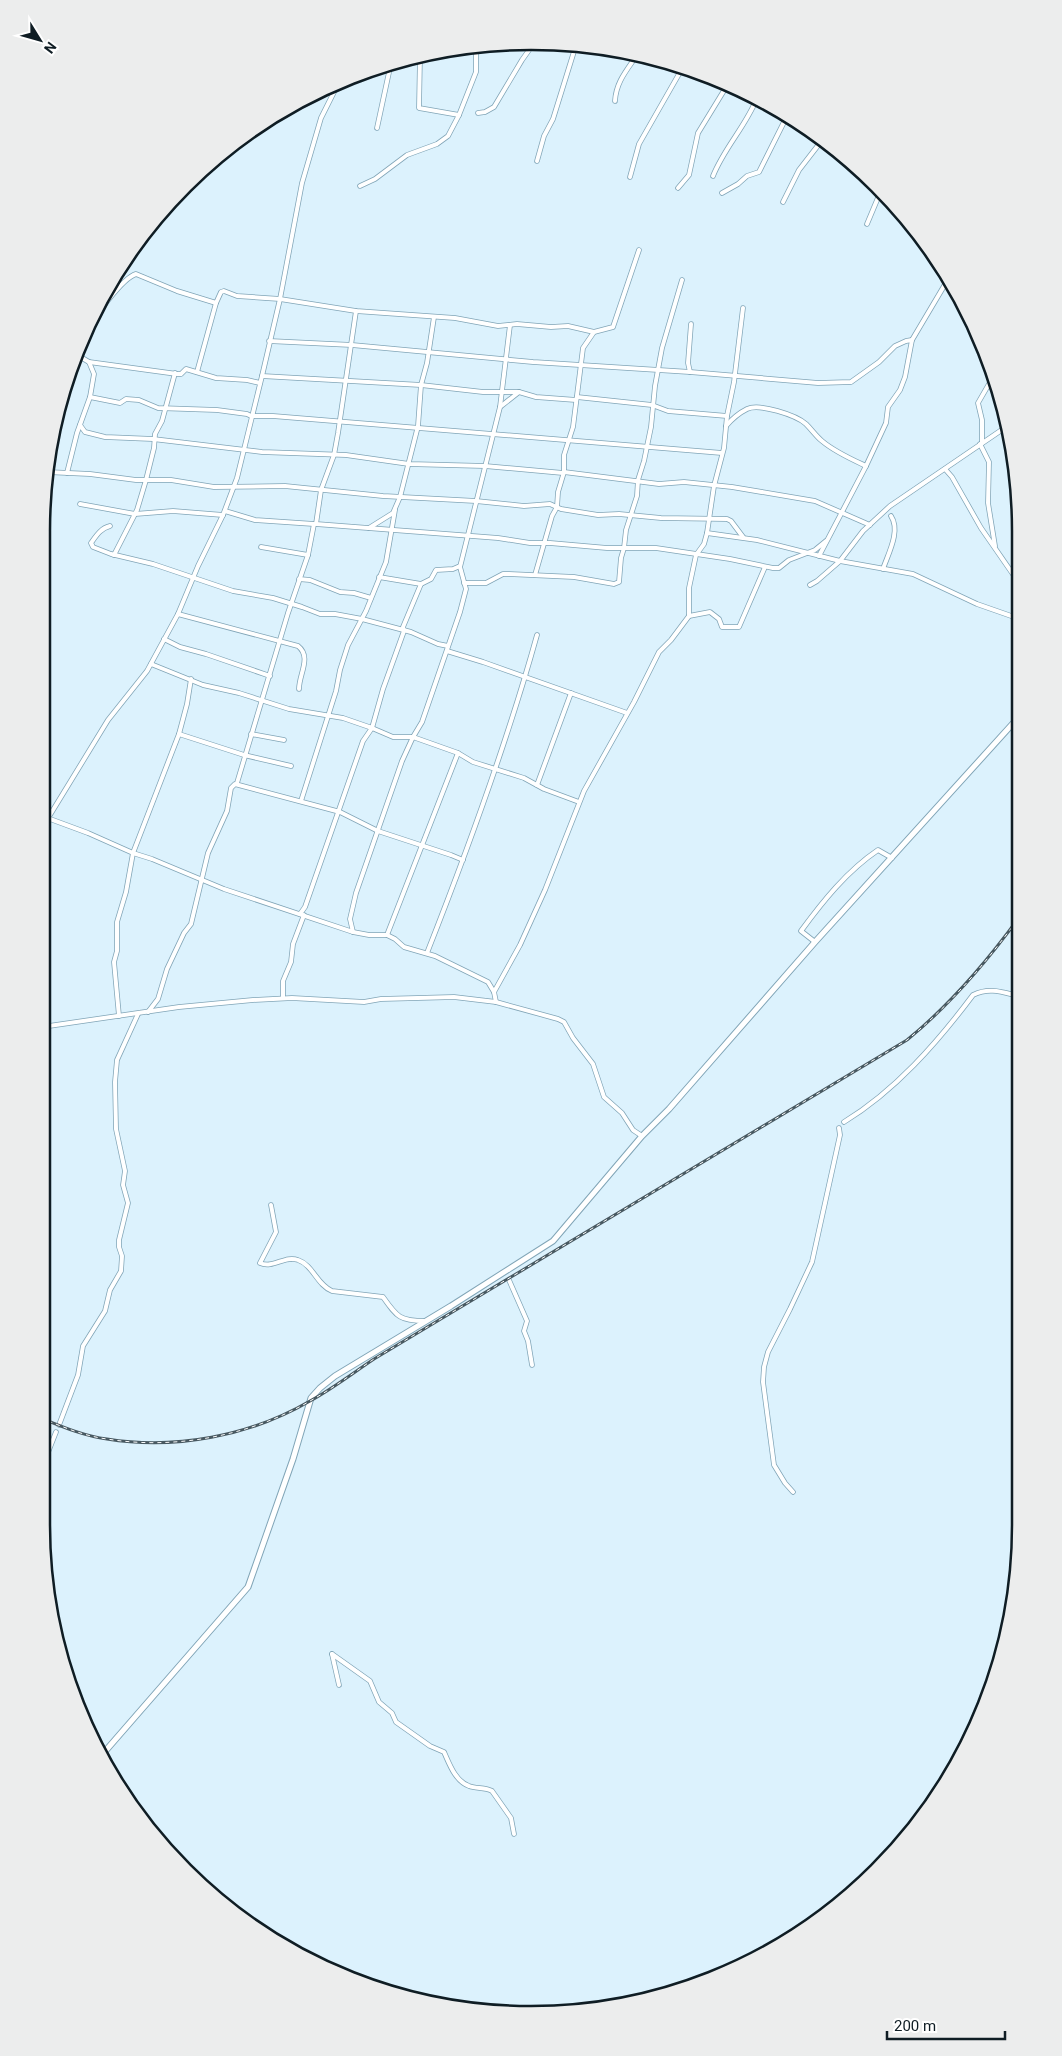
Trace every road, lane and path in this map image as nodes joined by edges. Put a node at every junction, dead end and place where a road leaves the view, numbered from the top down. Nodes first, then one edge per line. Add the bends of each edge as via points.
1 (529, 50) edge
2 (574, 52) edge
3 (476, 53) edge
4 (634, 61) edge
5 (420, 63) edge
6 (389, 72) edge
7 (679, 74) edge
8 (724, 91) edge
9 (333, 93) edge
10 (615, 101) dead end
11 (753, 105) edge
12 (478, 113) dead end
13 (459, 115) junction
14 (784, 122) edge
15 (377, 128) dead end
16 (818, 145) edge
17 (537, 161) dead end
18 (713, 176) dead end
19 (630, 177) dead end
20 (360, 186) dead end
21 (678, 188) dead end
22 (722, 193) dead end
23 (878, 198) edge
24 (783, 202) dead end
25 (867, 224) dead end
26 (639, 250) dead end
27 (682, 280) dead end
28 (945, 286) edge
29 (280, 299) junction
30 (109, 300) edge
31 (216, 303) junction
32 (743, 308) dead end
33 (356, 311) junction
34 (434, 317) junction
35 (691, 324) dead end
36 (510, 325) junction
37 (594, 332) junction
38 (912, 340) junction
39 (269, 341) junction
40 (352, 345) junction
41 (428, 353) junction
42 (83, 359) edge
43 (506, 359) junction
44 (89, 362) junction
45 (582, 365) junction
46 (659, 370) junction
47 (197, 372) junction
48 (690, 372) junction
49 (175, 373) junction
50 (262, 376) junction
51 (735, 376) junction
52 (347, 380) junction
53 (260, 383) junction
54 (988, 384) edge
55 (422, 385) junction
56 (502, 392) junction
57 (519, 392) junction
58 (90, 396) junction
59 (576, 399) junction
60 (652, 405) junction
61 (500, 407) junction
62 (165, 408) junction
63 (251, 416) junction
64 (727, 416) junction
65 (340, 421) junction
66 (80, 425) junction
67 (418, 426) junction
68 (726, 426) junction
69 (1001, 430) edge
70 (493, 435) junction
71 (153, 439) junction
72 (567, 441) junction
73 (981, 443) junction
74 (646, 447) junction
75 (244, 449) junction
76 (722, 453) junction
77 (334, 455) junction
78 (409, 464) junction
79 (485, 466) junction
80 (866, 466) junction
81 (945, 469) junction
82 (54, 472) edge
83 (67, 473) junction
84 (564, 473) junction
85 (146, 480) junction
86 (638, 480) junction
87 (714, 486) junction
88 (233, 487) junction
89 (321, 490) junction
90 (400, 497) junction
91 (476, 501) junction
92 (80, 504) dead end
93 (557, 507) junction
94 (395, 510) junction
95 (841, 512) junction
96 (224, 513) junction
97 (135, 514) junction
98 (630, 516) junction
99 (891, 516) dead end
100 (709, 518) junction
101 (315, 524) junction
102 (870, 525) junction
103 (110, 526) dead end
104 (368, 528) junction
105 (393, 530) junction
106 (707, 533) junction
107 (468, 535) junction
108 (743, 537) junction
109 (826, 541) junction
110 (545, 543) junction
111 (261, 547) dead end
112 (624, 548) junction
113 (995, 548) junction
114 (807, 553) junction
115 (114, 555) junction
116 (308, 555) junction
117 (696, 555) junction
118 (819, 556) junction
119 (840, 561) junction
120 (460, 566) junction
121 (764, 567) junction
122 (883, 570) junction
123 (1012, 573) edge
124 (535, 576) junction
125 (379, 577) junction
126 (194, 579) junction
127 (299, 579) junction
128 (464, 583) junction
129 (422, 584) junction
130 (810, 585) dead end
131 (371, 598) junction
132 (291, 603) junction
133 (178, 614) junction
134 (689, 616) junction
135 (1012, 616) edge
136 (362, 619) junction
137 (404, 631) junction
138 (537, 635) dead end
139 (164, 639) junction
140 (280, 641) junction
141 (448, 646) junction
142 (447, 651) junction
143 (151, 664) junction
144 (270, 676) junction
145 (525, 677) junction
146 (191, 679) junction
147 (299, 689) dead end
148 (571, 693) junction
149 (261, 699) junction
150 (627, 713) junction
151 (328, 717) junction
152 (1012, 725) edge
153 (372, 728) junction
154 (179, 734) junction
155 (251, 734) junction
156 (412, 737) junction
157 (284, 740) dead end
158 (458, 752) junction
159 (244, 755) junction
160 (290, 766) dead end
161 (494, 769) junction
162 (237, 783) junction
163 (537, 785) junction
164 (301, 800) junction
165 (579, 802) junction
166 (340, 812) junction
167 (50, 817) edge
168 (50, 819) edge
169 (378, 831) junction
170 (422, 846) junction
171 (134, 853) junction
172 (892, 858) junction
173 (463, 860) junction
174 (202, 881) junction
175 (302, 914) junction
176 (353, 932) junction
177 (387, 935) junction
178 (815, 942) junction
179 (427, 953) junction
180 (494, 992) junction
181 (1012, 994) edge
182 (283, 998) junction
183 (496, 1002) junction
184 (148, 1012) junction
185 (138, 1014) junction
186 (119, 1016) junction
187 (50, 1026) edge
188 (844, 1122) dead end
189 (839, 1128) dead end
190 (642, 1136) junction
191 (271, 1205) dead end
192 (509, 1280) dead end
193 (425, 1321) junction
194 (532, 1364) dead end
195 (59, 1425) dead end
196 (56, 1432) dead end
197 (50, 1447) edge
198 (794, 1492) dead end
199 (339, 1685) dead end
200 (106, 1750) edge
201 (514, 1834) dead end

1 - 12 street via 494,107
2 - 17 street
3 - 13 street via 476,72
4 - 10 street via 621,78
5 - 13 street via 418,108
6 - 15 street
7 - 19 street via 639,144
8 - 21 street via 698,133 689,175
9 - 29 street via 321,118 302,183
11 - 18 street
13 - 20 street via 448,136 437,144 407,155
14 - 22 street via 759,172
16 - 24 street via 799,170
23 - 25 street
26 - 37 street via 613,327
27 - 46 street via 662,348
28 - 38 street
29 - 31 street via 237,296 224,291
29 - 33 street
29 - 39 street
30 - 31 street via 129,276 136,274
31 - 47 street
32 - 51 street
33 - 34 street
33 - 40 street
34 - 36 street
34 - 41 street
35 - 48 street
36 - 37 street via 568,326
36 - 43 street
37 - 45 street via 583,348
38 - 51 street via 895,346 851,382 818,383
38 - 80 street via 905,377 888,407 886,423
39 - 40 street
39 - 50 street
40 - 41 street
40 - 52 street
41 - 43 street
41 - 55 street
42 - 44 street
43 - 45 street
43 - 56 street
44 - 49 street
44 - 58 street via 94,374
45 - 46 street
45 - 59 street
46 - 48 street
46 - 60 street
47 - 49 street via 186,369 181,374
47 - 53 street via 216,378
48 - 51 street
49 - 62 street
50 - 52 street
50 - 53 street
51 - 64 street
52 - 55 street
52 - 65 street
53 - 63 street
54 - 73 street via 978,403 982,420
55 - 56 street
55 - 67 street
56 - 57 street
56 - 61 street
57 - 59 street via 536,397
57 - 61 street
58 - 62 street via 120,403 126,399 139,400
58 - 66 street
59 - 60 street
59 - 72 street via 573,427
60 - 64 street via 668,411
60 - 74 street
61 - 70 street
62 - 63 street via 217,410
62 - 71 street
63 - 65 street
63 - 75 street
64 - 68 street
65 - 67 street
65 - 77 street
66 - 71 street via 85,432 105,437
66 - 83 street
67 - 70 street
67 - 78 street
68 - 76 street
68 - 80 street via 747,409 782,411 806,425 834,450
69 - 73 street
70 - 72 street
70 - 79 street
71 - 75 street
71 - 85 street via 154,448
72 - 74 street
72 - 84 street
73 - 81 street
73 - 113 street via 990,462 988,503
74 - 76 street
74 - 86 street
75 - 77 street
75 - 88 street
76 - 87 street
77 - 78 street
77 - 89 street
78 - 79 street
78 - 90 street
79 - 84 street
79 - 91 street
80 - 95 street
81 - 102 street via 902,497
81 - 113 street
82 - 83 street
83 - 85 street
84 - 86 street
84 - 93 street
85 - 88 street
85 - 97 street
86 - 87 street
86 - 98 street
87 - 95 street via 815,501
87 - 100 street
88 - 89 street via 285,486
88 - 96 street
89 - 90 street
89 - 101 street
90 - 91 street
90 - 94 street
91 - 93 street
91 - 107 street
92 - 97 street
93 - 98 street via 598,515
93 - 110 street
94 - 104 street
94 - 105 street
95 - 102 street
95 - 109 street
96 - 97 street via 173,511
96 - 101 street via 255,520
96 - 126 street
97 - 115 street
98 - 100 street
98 - 112 street
99 - 122 street via 895,532
100 - 106 street
100 - 108 street via 731,521
101 - 104 street
101 - 116 street
102 - 119 street
103 - 115 street via 104,528 91,543 96,549
104 - 105 street
105 - 107 street
105 - 125 street
106 - 108 street
106 - 117 street
107 - 110 street
107 - 120 street
108 - 114 street
109 - 114 street
109 - 118 street
110 - 112 street
110 - 124 street
111 - 116 street
112 - 117 street via 656,548
112 - 124 street via 617,584 574,577
113 - 123 street
114 - 118 street
114 - 121 street via 779,568
115 - 126 street via 153,564
116 - 127 street
117 - 121 street
117 - 134 street via 688,588
118 - 119 street
119 - 122 street
119 - 130 street
120 - 128 street
120 - 129 street via 436,570 431,579
121 - 134 street via 738,627 722,627 710,612
122 - 135 street via 913,574
124 - 128 street via 503,574 486,583
125 - 129 street
125 - 131 street
126 - 132 street
126 - 133 street
127 - 131 street
127 - 132 street
128 - 141 street via 466,589
129 - 137 street
131 - 136 street
132 - 136 street via 320,614
132 - 140 street
133 - 139 street
133 - 140 street
134 - 150 street via 658,652
136 - 137 street
136 - 151 street via 346,651
137 - 141 street
137 - 153 street
138 - 145 street
139 - 143 street
139 - 144 street
140 - 144 street
140 - 147 street via 298,646 305,654
141 - 142 street
142 - 145 street
142 - 156 street via 422,722
143 - 146 street
143 - 167 street via 88,750
144 - 149 street
145 - 148 street
145 - 161 street
146 - 149 street
146 - 154 street
148 - 150 street
148 - 163 street
149 - 151 street
149 - 155 street
150 - 165 street
151 - 153 street via 343,718
151 - 164 street
152 - 172 street
153 - 156 street via 394,737
153 - 166 street via 364,740
154 - 159 street
154 - 171 street
155 - 157 street
155 - 159 street
156 - 158 street
156 - 169 street
158 - 161 street via 466,759
158 - 170 street
159 - 160 street
159 - 162 street
161 - 163 street
161 - 173 street
162 - 164 street
162 - 174 street via 231,788 229,803 208,853
163 - 165 street
164 - 166 street
165 - 180 street via 545,890
166 - 169 street
166 - 175 street
168 - 171 street
169 - 170 street
169 - 176 street via 356,892 350,919
170 - 173 street
170 - 177 street
171 - 174 street
171 - 186 street via 117,922 114,962
172 - 178 street
172 - 178 street via 878,850 825,899 801,930
173 - 179 street
174 - 175 street
174 - 184 street via 191,924 167,969 158,999
175 - 176 street
175 - 182 street via 284,981
176 - 177 street
177 - 179 street via 404,947
178 - 190 street
179 - 180 street via 488,982
180 - 183 street
181 - 188 street via 996,990 974,995 923,1057 864,1110
182 - 183 street via 357,1002 454,997
182 - 184 street
183 - 190 street via 564,1022 593,1064 604,1097
184 - 185 street
185 - 186 street
185 - 195 street via 117,1060 115,1082 116,1129 128,1203 119,1247 121,1271 110,1290 105,1311 83,1346 78,1375
186 - 187 street
189 - 198 street via 812,1262 768,1352 764,1367 763,1382 774,1465
190 - 193 street via 553,1240
191 - 193 street via 276,1232 260,1263 270,1265 295,1259 304,1262 332,1292 383,1297 396,1316 404,1320
192 - 194 street via 527,1321 524,1331
193 - 200 street via 335,1376 311,1398 248,1587
196 - 197 street
199 - 201 street via 332,1654 367,1678 379,1702 392,1713 396,1722 444,1752 460,1780 469,1786 492,1791 511,1818

